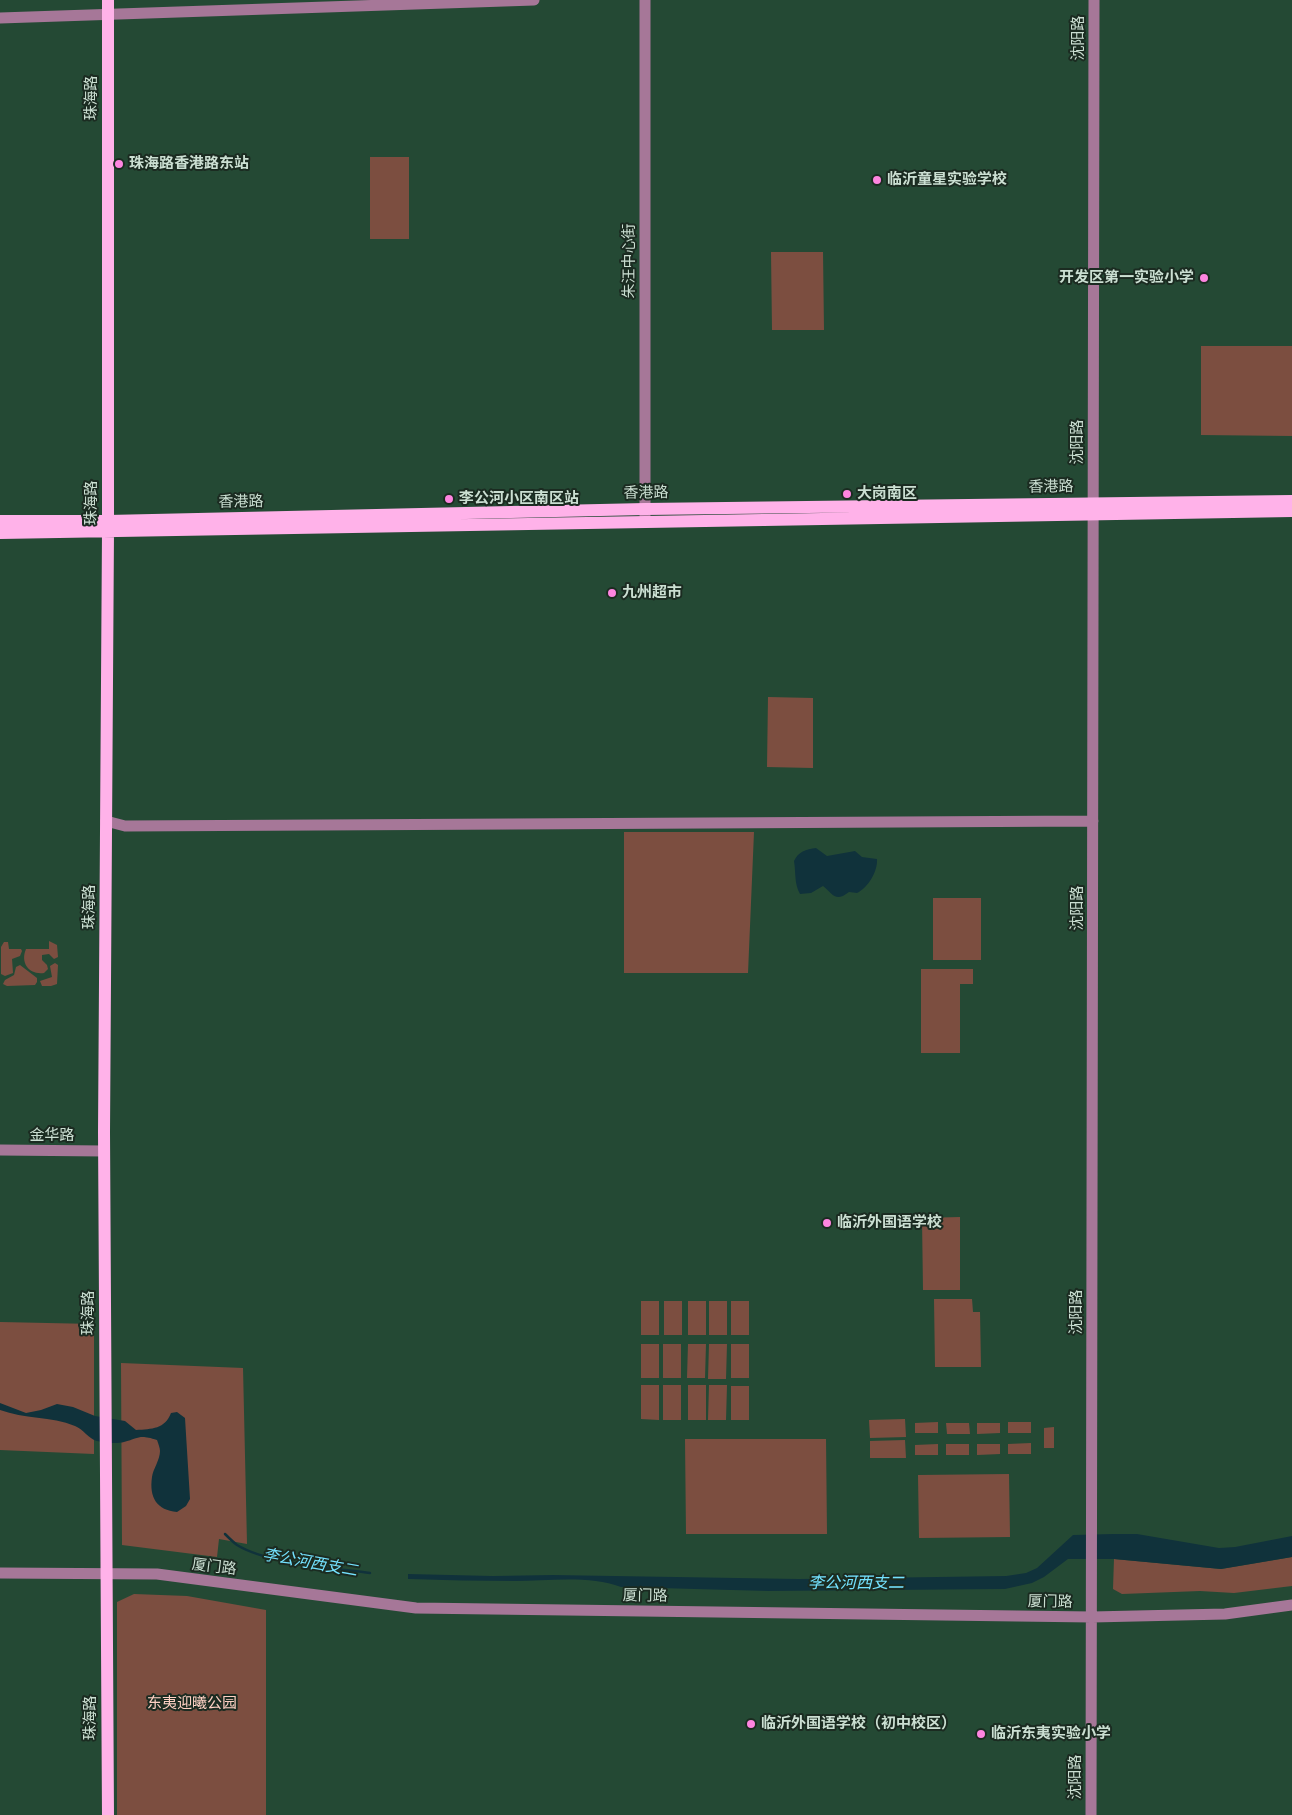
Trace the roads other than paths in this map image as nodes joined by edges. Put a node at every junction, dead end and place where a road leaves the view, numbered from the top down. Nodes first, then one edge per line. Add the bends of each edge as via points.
1 (108, 0) edge
2 (534, 0) edge
3 (645, 0) edge
4 (1094, 0) edge
5 (108, 14) junction
6 (0, 18) edge
7 (1292, 501) edge
8 (1093, 509) junction
9 (1292, 511) edge
10 (645, 515) junction
11 (0, 522) edge
12 (108, 526) junction
13 (0, 532) edge
14 (106, 821) junction
15 (1092, 821) junction
16 (0, 1150) edge
17 (104, 1151) junction
18 (0, 1573) edge
19 (107, 1574) junction
20 (1292, 1604) edge
21 (1092, 1617) junction
22 (108, 1815) edge
23 (1091, 1815) edge

1 - 5 main road, 珠海路
2 - 5 street
3 - 10 street, 朱汪中心街
4 - 8 street, 沈阳路
5 - 6 street
5 - 12 main road, 珠海路
7 - 8 main road, 香港路
8 - 9 main road, 香港路
8 - 10 main road, 香港路
8 - 15 street, 沈阳路
10 - 12 main road, 香港路
11 - 12 main road, 香港路
12 - 13 main road, 香港路
12 - 14 main road, 珠海路
14 - 15 street via 125,826
14 - 17 main road, 珠海路
15 - 21 street, 沈阳路
16 - 17 street, 金华路
17 - 19 main road, 珠海路
18 - 19 street, 厦门路
19 - 21 street, 厦门路 via 157,1574 416,1608
19 - 22 main road, 珠海路
20 - 21 street, 厦门路 via 1225,1614
21 - 23 street, 沈阳路

